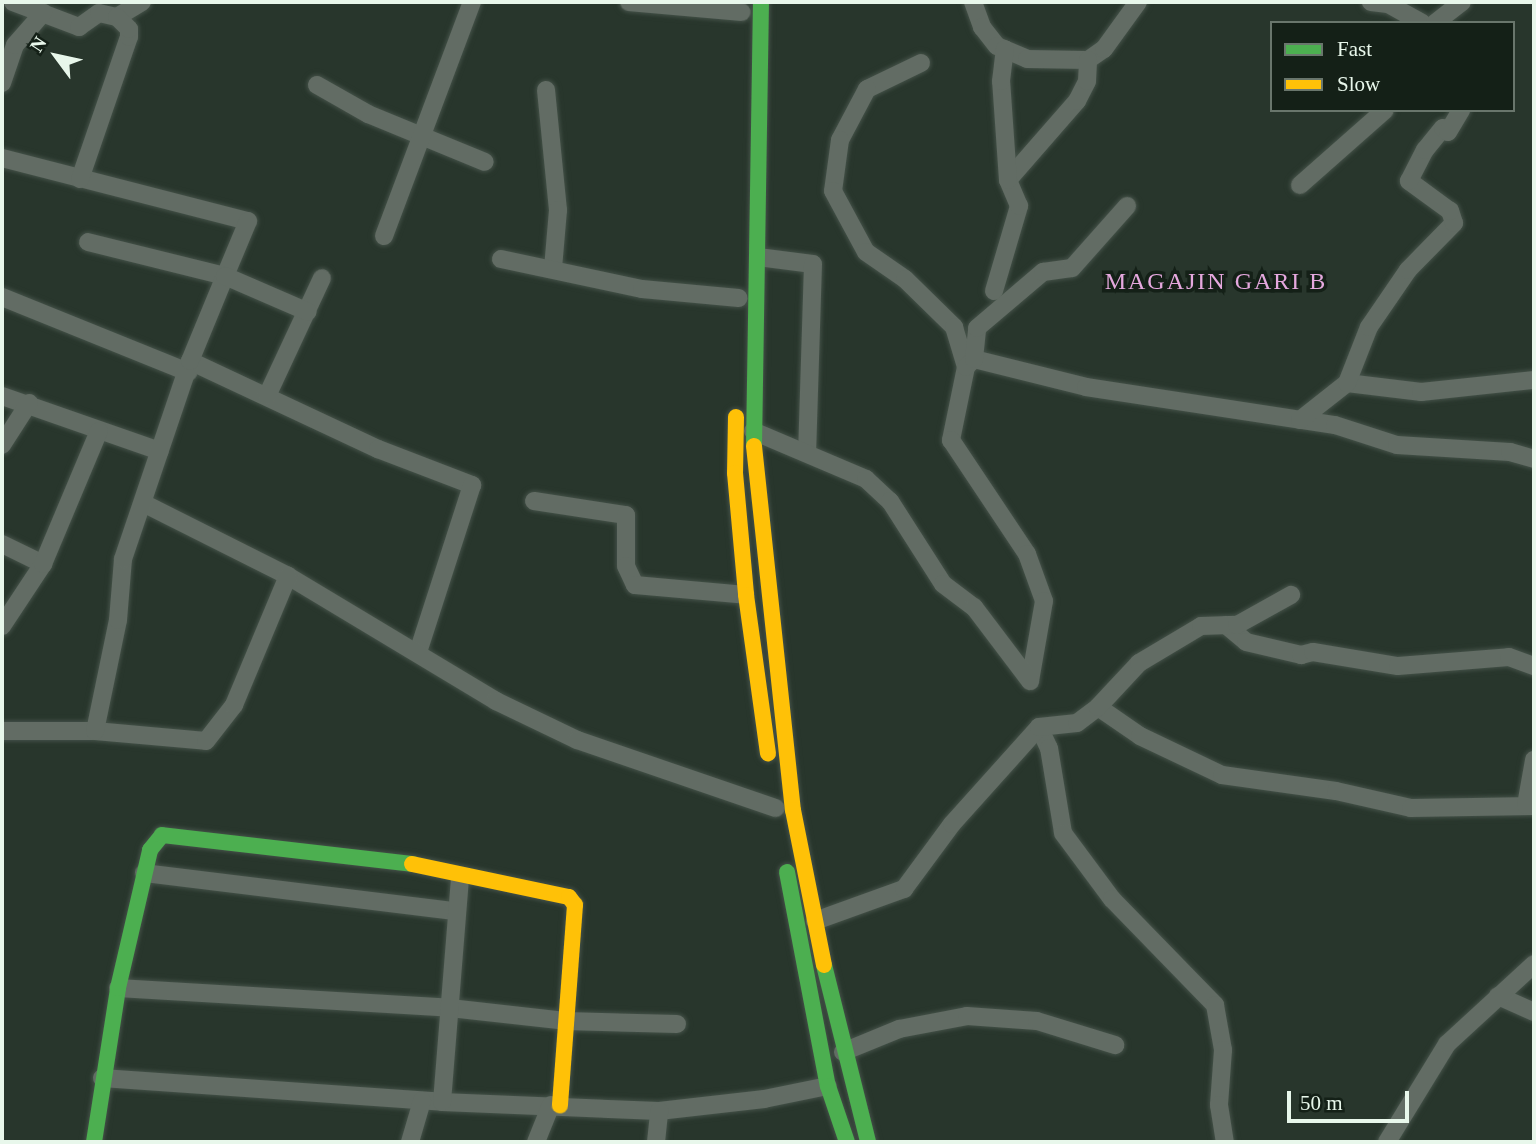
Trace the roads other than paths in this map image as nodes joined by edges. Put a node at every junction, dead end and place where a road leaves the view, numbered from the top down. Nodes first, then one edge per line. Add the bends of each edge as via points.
1 (13, 2) edge
2 (142, 2) edge
3 (472, 2) edge
4 (629, 2) edge
5 (761, 2) edge
6 (973, 2) edge
7 (1138, 2) edge
8 (1371, 2) edge
9 (1462, 2) edge
10 (43, 13) junction
11 (742, 13) edge
12 (117, 17) junction
13 (1418, 21) edge
14 (1438, 21) edge
15 (1005, 50) junction
16 (1088, 60) junction
17 (921, 63) dead end
18 (2, 83) edge
19 (317, 85) dead end
20 (546, 90) dead end
21 (1383, 112) edge
22 (1460, 112) edge
23 (418, 135) junction
24 (2, 158) edge
25 (485, 162) dead end
26 (80, 179) junction
27 (1008, 180) junction
28 (1300, 185) dead end
29 (1127, 206) dead end
30 (384, 236) dead end
31 (88, 242) dead end
32 (758, 257) junction
33 (501, 259) dead end
34 (553, 268) junction
35 (225, 276) junction
36 (322, 278) dead end
37 (995, 291) dead end
38 (739, 292) joint
39 (2, 297) edge
40 (308, 312) junction
41 (738, 339) dead end
42 (970, 363) junction
43 (189, 366) junction
44 (1534, 380) edge
45 (1347, 383) junction
46 (737, 393) dead end
47 (2, 396) edge
48 (267, 396) junction
49 (29, 403) junction
50 (1300, 419) junction
51 (99, 431) junction
52 (753, 431) junction
53 (2, 445) edge
54 (160, 451) junction
55 (807, 453) junction
56 (1534, 459) edge
57 (534, 501) dead end
58 (143, 503) junction
59 (2, 544) edge
60 (43, 564) junction
61 (288, 576) junction
62 (746, 594) junction
63 (1291, 595) dead end
64 (1226, 625) junction
65 (2, 626) edge
66 (418, 652) junction
67 (1534, 666) edge
68 (1098, 708) junction
69 (1039, 727) junction
70 (2, 731) edge
71 (95, 731) junction
72 (1534, 760) edge
73 (1530, 806) edge
74 (776, 808) junction
75 (144, 873) junction
76 (460, 876) junction
77 (454, 911) junction
78 (815, 920) junction
79 (1534, 964) edge
80 (118, 988) junction
81 (1498, 996) junction
82 (450, 1008) junction
83 (1534, 1012) edge
84 (565, 1021) junction
85 (677, 1024) dead end
86 (1115, 1045) dead end
87 (843, 1052) junction
88 (102, 1078) junction
89 (828, 1086) junction
90 (422, 1101) junction
91 (442, 1102) junction
92 (555, 1105) junction
93 (659, 1111) junction
94 (93, 1142) edge
95 (410, 1142) edge
96 (536, 1142) edge
97 (656, 1142) edge
98 (847, 1142) edge
99 (868, 1142) edge
100 (1225, 1142) edge
101 (1387, 1142) edge

1 - 10 street
2 - 12 street
3 - 23 street
4 - 11 street
5 - 32 main road
6 - 15 street via 982,27
7 - 16 street via 1104,49
8 - 13 street via 1388,4
9 - 14 street
10 - 12 street via 79,27 99,13
10 - 18 street via 15,45
12 - 26 street via 129,29 129,37
15 - 16 street via 1027,59
15 - 27 street via 1001,81
16 - 27 street via 1087,81 1077,101
17 - 42 street via 867,89 840,140 834,191 866,252 905,278 954,327
19 - 23 street
20 - 34 street via 558,209
21 - 28 street
22 - 45 street via 1448,132 1443,128 1425,150 1409,181 1450,211 1454,223 1393,292 1369,327
23 - 25 street
23 - 30 street
24 - 26 street
26 - 35 street via 245,219 247,225
27 - 37 street via 1019,205
29 - 42 street via 1072,268 1043,272 977,328
31 - 35 street
32 - 52 main road
32 - 55 street via 813,264
33 - 34 street
34 - 38 street via 642,289
35 - 40 street
35 - 43 street
36 - 40 street
38 - 41 main road
39 - 43 street
40 - 48 street
42 - 50 street via 1086,387
42 - 55 street via 951,440 1027,554 1044,601 1030,681 974,607 943,584 890,501 866,479
43 - 48 street
43 - 54 street
44 - 45 street via 1421,392
45 - 50 street
46 - 62 main road via 735,473
47 - 49 street via 14,403
48 - 66 street via 378,449 472,485
49 - 51 street
49 - 53 street
50 - 56 street via 1397,445 1510,452
51 - 54 street
51 - 60 street
52 - 55 street
52 - 78 main road via 793,810
54 - 58 street
57 - 62 street via 626,515 628,577 635,585
58 - 61 street
58 - 71 street via 123,559 118,620
59 - 60 street
60 - 65 street
61 - 66 street
61 - 71 street via 234,705 206,741
62 - 74 main road
63 - 64 street via 1259,615
64 - 67 street via 1246,642 1301,654 1398,666 1509,657
64 - 68 street via 1201,626 1139,663
66 - 74 street via 496,701 577,740
68 - 69 street via 1077,723
68 - 73 street via 1140,736 1222,775 1336,791 1410,808
69 - 78 street via 952,824 904,889
69 - 100 street via 1049,748 1056,807 1069,843 1112,899 1215,1005 1223,1050 1219,1105
70 - 71 street
72 - 73 street
74 - 89 main road via 801,961
75 - 76 main road via 150,850 162,835 174,833 378,857
75 - 77 street
75 - 80 main road
76 - 77 street
76 - 84 main road via 569,897 575,905
77 - 82 street
78 - 87 main road
79 - 81 street
80 - 82 street
80 - 88 main road
81 - 83 street
81 - 101 street via 1447,1044
82 - 84 street
82 - 91 street
84 - 85 street
84 - 92 main road
86 - 87 street via 1037,1021 967,1016 899,1029
87 - 99 main road
88 - 90 street
88 - 94 main road
89 - 93 street
89 - 98 main road
90 - 91 street
90 - 95 street
91 - 92 street
92 - 93 street
92 - 96 street
93 - 97 street

